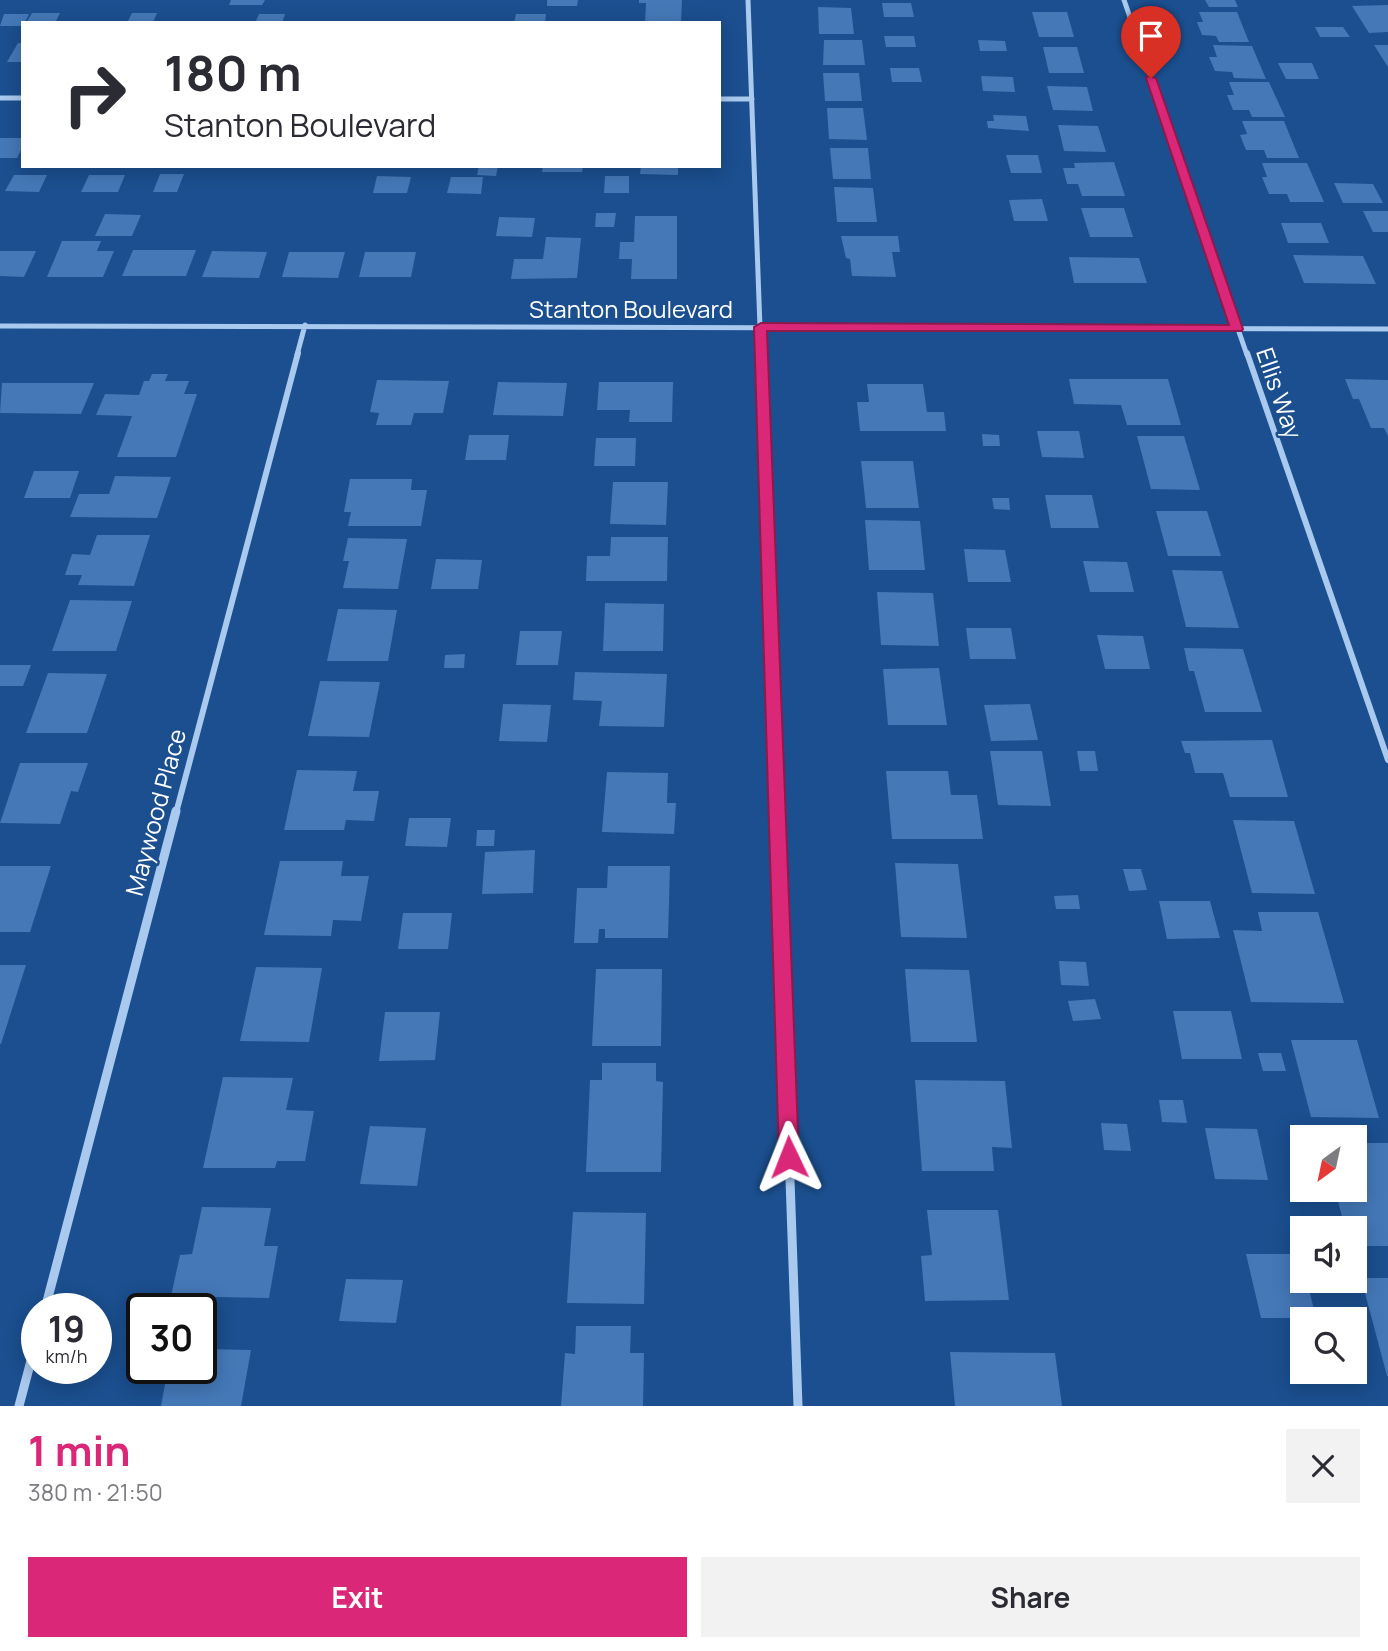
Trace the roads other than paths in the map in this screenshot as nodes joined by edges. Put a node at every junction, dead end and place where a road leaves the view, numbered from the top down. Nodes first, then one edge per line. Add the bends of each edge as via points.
1 (748, 0) edge
2 (1124, 0) edge
3 (0, 98) edge
4 (21, 98) edge
5 (721, 99) edge
6 (752, 99) junction
7 (0, 326) edge
8 (305, 326) junction
9 (761, 327) junction
10 (1237, 329) junction
11 (1388, 329) edge
12 (1388, 760) edge
13 (49, 1293) edge
14 (25, 1384) edge
15 (19, 1406) edge
16 (798, 1406) edge

1 - 6 street
2 - 10 street, Ellis Way
3 - 4 street
5 - 6 street
6 - 9 street
7 - 8 street, Stanton Boulevard
8 - 9 street, Stanton Boulevard
8 - 13 street, Maywood Place
9 - 10 street, Stanton Boulevard
9 - 16 street
10 - 11 street, Stanton Boulevard
10 - 12 street, Ellis Way
14 - 15 street

